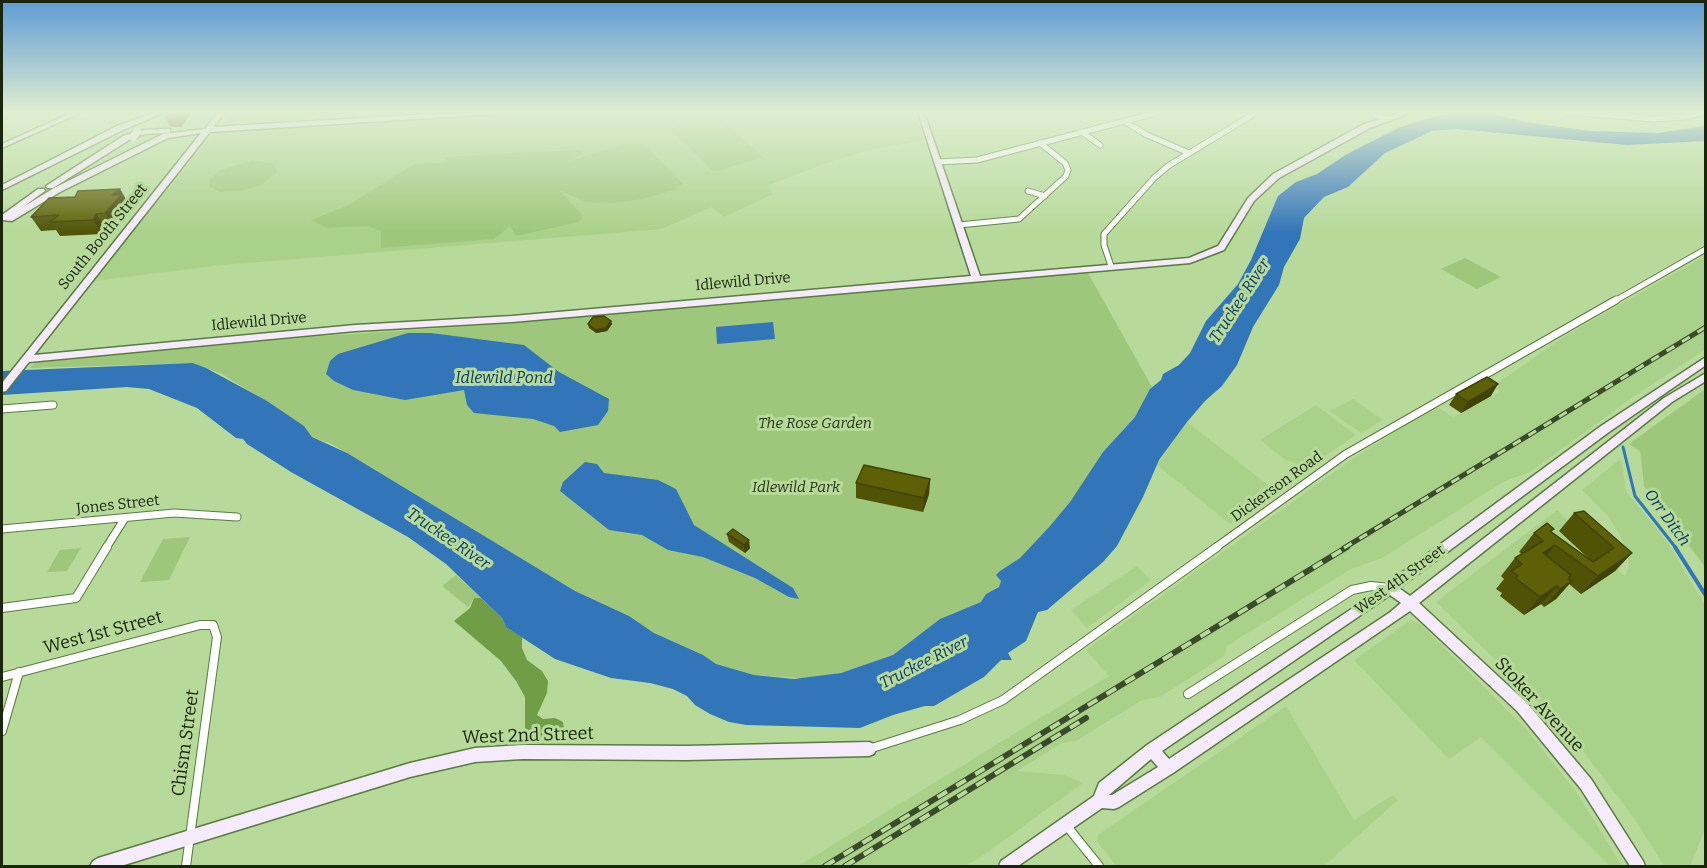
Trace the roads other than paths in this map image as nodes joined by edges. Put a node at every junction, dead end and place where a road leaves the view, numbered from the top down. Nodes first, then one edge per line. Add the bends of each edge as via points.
1 (73, 153) edge
2 (80, 153) edge
3 (103, 153) edge
4 (114, 153) edge
5 (120, 153) edge
6 (130, 153) edge
7 (190, 153) edge
8 (935, 153) edge
9 (1003, 153) edge
10 (1052, 153) edge
11 (1189, 153) edge
12 (1320, 153) edge
13 (938, 162) junction
14 (16, 181) junction
15 (50, 186) junction
16 (2, 188) edge
17 (1028, 191) dead end
18 (1045, 196) junction
19 (5, 218) edge
20 (958, 225) junction
21 (2, 227) edge
22 (1706, 249) edge
23 (1111, 266) junction
24 (976, 278) junction
25 (1706, 360) edge
26 (24, 361) junction
27 (1706, 376) edge
28 (4, 385) edge
29 (53, 405) dead end
30 (2, 409) edge
31 (237, 517) dead end
32 (125, 518) junction
33 (2, 530) edge
34 (1390, 588) junction
35 (1410, 603) junction
36 (2, 608) edge
37 (213, 625) joint
38 (19, 672) junction
39 (2, 676) edge
40 (1188, 694) dead end
41 (2, 731) edge
42 (869, 749) joint
43 (1152, 750) junction
44 (1168, 768) junction
45 (1100, 801) junction
46 (1066, 825) junction
47 (190, 838) junction
48 (98, 867) edge
49 (186, 867) edge
50 (1006, 867) edge
51 (1099, 867) edge
52 (1638, 867) edge

1 - 14 street
2 - 14 street via 33,177
3 - 15 street
4 - 15 street
5 - 19 street
6 - 19 street
7 - 26 street, South Booth Street
8 - 13 street
9 - 13 street
10 - 18 street via 1068,170
11 - 23 street via 1161,171 1107,230 1104,245
12 - 23 street, Idlewild Drive via 1266,183 1251,200 1226,243 1215,252 1190,260
13 - 20 street
14 - 16 street
15 - 19 street
17 - 18 street
18 - 20 street via 1019,219
19 - 21 street
20 - 24 street
22 - 42 street, Dickerson Road via 1346,454 1003,700 928,732
23 - 24 street, Idlewild Drive
24 - 26 street, Idlewild Drive via 315,332
25 - 34 street, West 4th Street via 1630,410
26 - 28 street, South Booth Street
27 - 35 street, West 4th Street via 1668,400
29 - 30 street
31 - 32 street, Jones Street via 193,512
32 - 33 street, Jones Street
32 - 36 street via 80,595
34 - 35 street, Stoker Avenue
34 - 40 street via 1352,590
34 - 43 street, West 4th Street
35 - 44 street, West 4th Street
35 - 52 street, Stoker Avenue via 1522,707 1558,748 1605,812
37 - 38 street, West 1st Street via 191,627
37 - 47 street, Chism Street via 217,637
38 - 39 street, West 1st Street
38 - 41 street
42 - 47 street, West 2nd Street via 475,755 410,770
43 - 44 street
43 - 45 street, West 4th Street via 1104,788
44 - 45 street, West 4th Street via 1114,802
45 - 46 street, West 4th Street
46 - 50 street, West 4th Street
46 - 51 street
47 - 48 street, West 2nd Street
47 - 49 street, Chism Street

